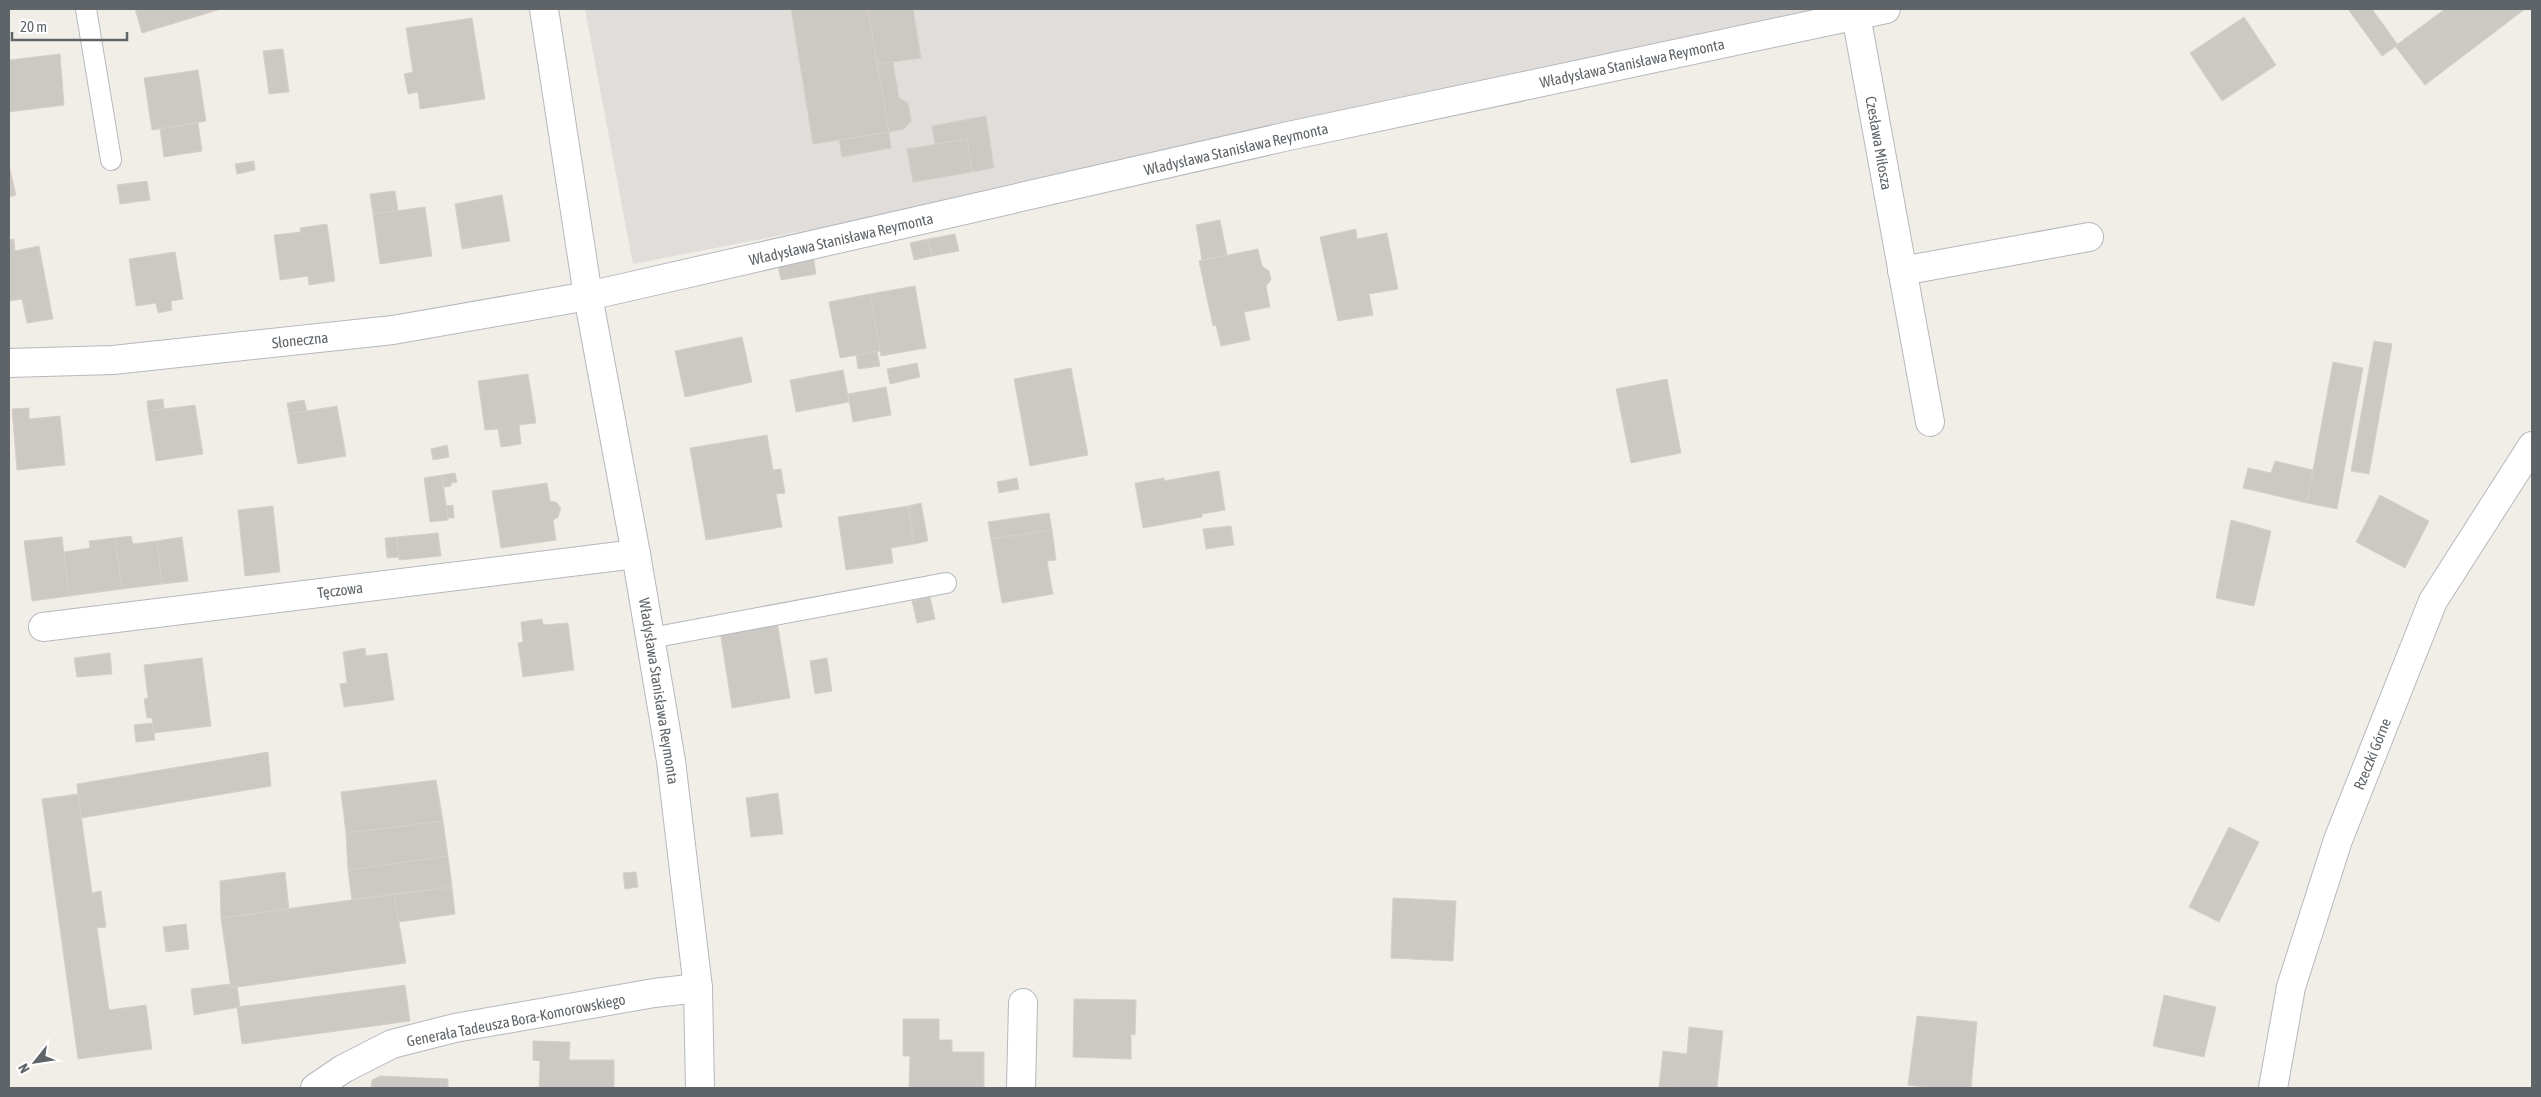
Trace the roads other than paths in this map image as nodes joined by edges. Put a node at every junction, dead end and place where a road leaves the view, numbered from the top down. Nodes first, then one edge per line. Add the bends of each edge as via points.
1 (86, 9) edge
2 (544, 9) edge
3 (1886, 9) edge
4 (1856, 15) junction
5 (111, 160) dead end
6 (2089, 238) dead end
7 (1902, 271) junction
8 (588, 296) junction
9 (9, 363) edge
10 (1930, 422) dead end
11 (2532, 446) edge
12 (636, 554) junction
13 (946, 583) dead end
14 (43, 627) dead end
15 (651, 638) junction
16 (698, 988) junction
17 (1022, 1003) dead end
18 (315, 1088) edge
19 (700, 1088) edge
20 (1021, 1088) edge
21 (2274, 1088) edge

1 - 5 lane
2 - 8 street, Władysława Stanisława Reymonta
3 - 4 street, Władysława Stanisława Reymonta
4 - 7 street, Czesława Miłosza
4 - 8 street, Władysława Stanisława Reymonta via 1284,137
6 - 7 street
7 - 10 street, Czesława Miłosza
8 - 9 street, Słoneczna via 394,330 113,360
8 - 12 street, Władysława Stanisława Reymonta
11 - 21 street, Rzeczki Górne via 2433,601 2338,840 2291,987
12 - 14 street, Tęczowa
12 - 15 street, Władysława Stanisława Reymonta
13 - 15 lane
15 - 16 street, Władysława Stanisława Reymonta via 671,761
16 - 18 street, Generała Tadeusza Bora-Komorowskiego via 455,1028 401,1042 344,1068
16 - 19 street, Władysława Stanisława Reymonta
17 - 20 street

